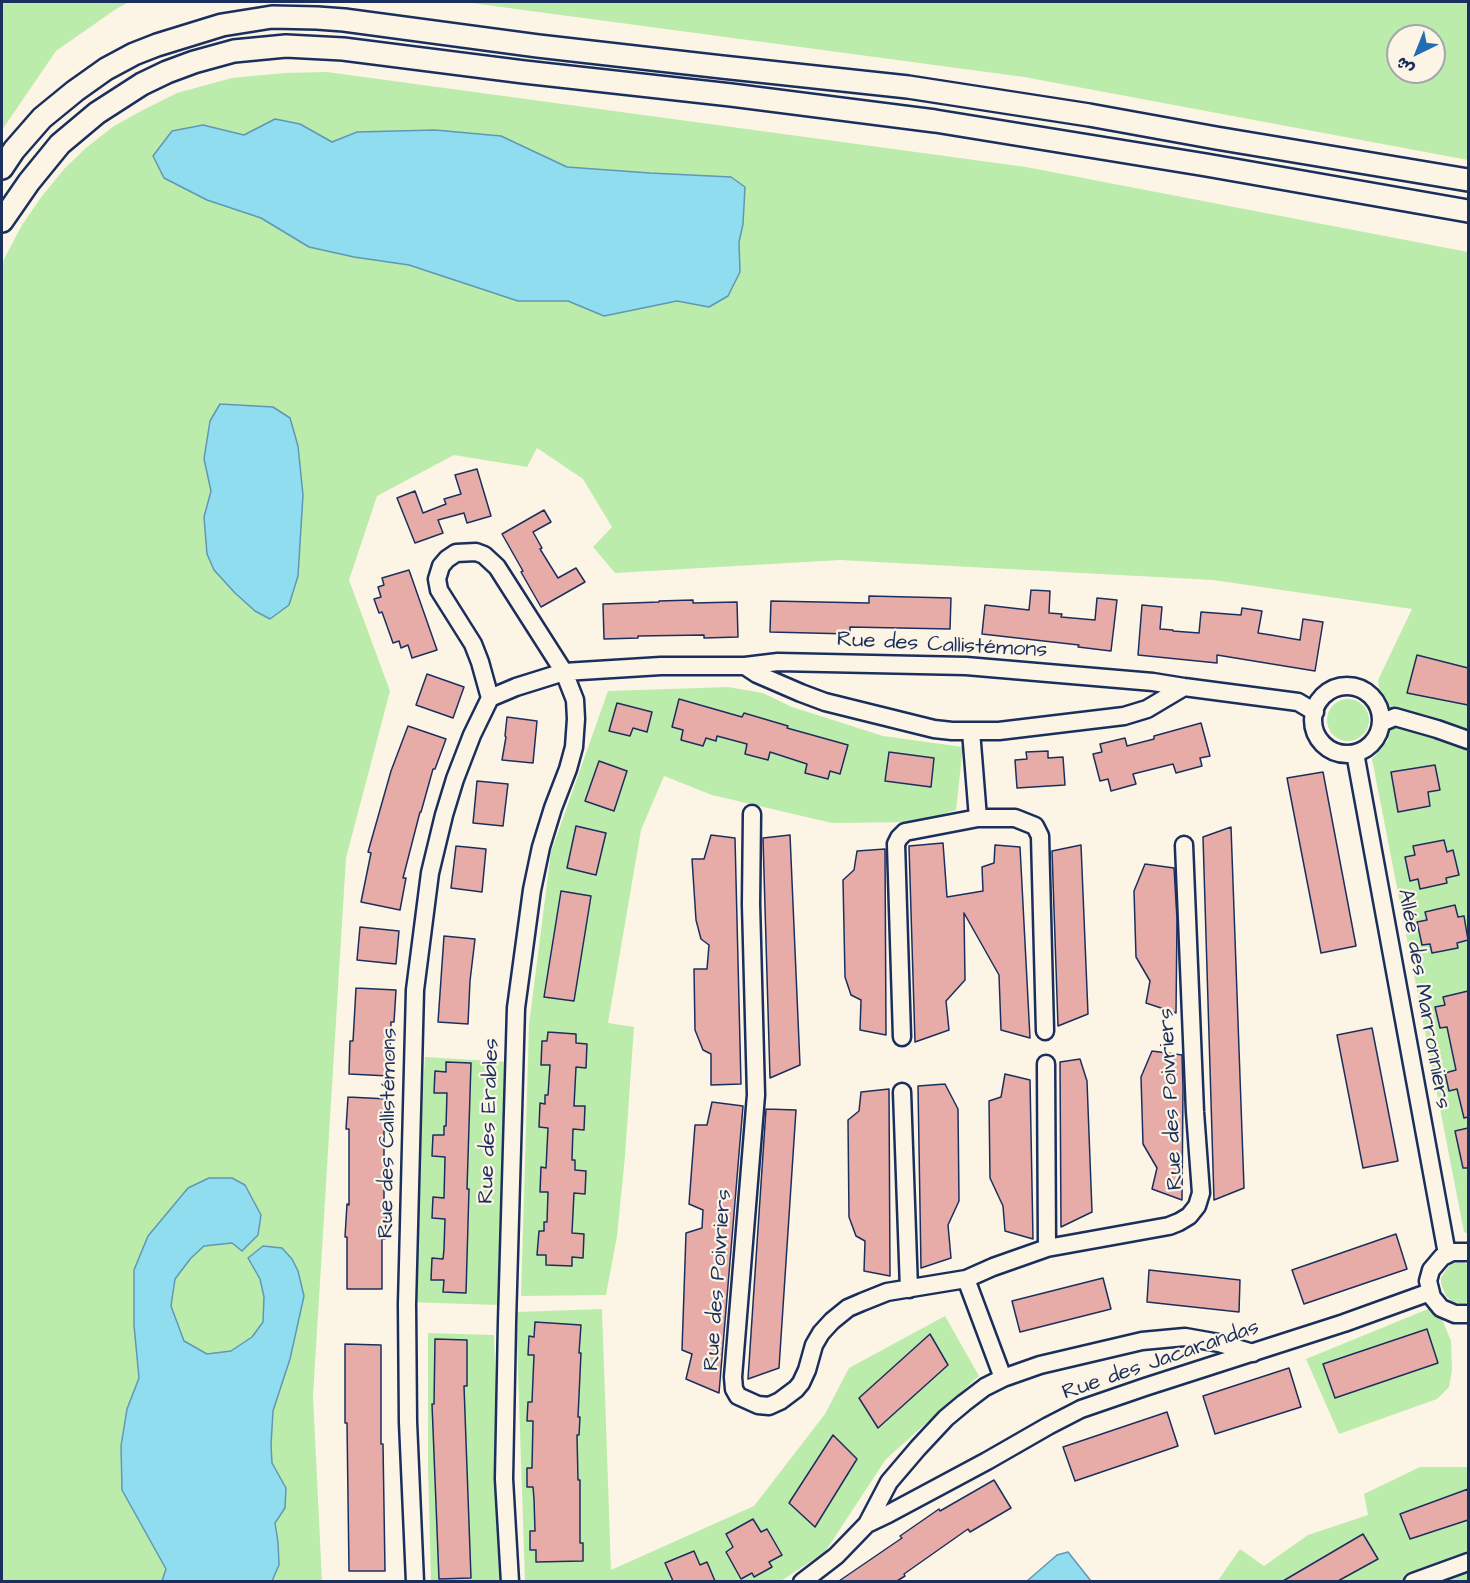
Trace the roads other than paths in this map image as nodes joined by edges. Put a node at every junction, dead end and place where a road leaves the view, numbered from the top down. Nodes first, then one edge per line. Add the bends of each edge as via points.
1 (344, 20) junction
2 (343, 49) junction
3 (2, 168) edge
4 (1468, 180) edge
5 (1468, 211) edge
6 (2, 221) edge
7 (745, 666) junction
8 (564, 672) junction
9 (1184, 687) junction
10 (490, 698) junction
11 (1315, 712) junction
12 (1381, 723) junction
13 (971, 731) junction
14 (1468, 740) edge
15 (1355, 753) junction
16 (752, 814) dead end
17 (978, 818) junction
18 (1184, 845) dead end
19 (1045, 1031) dead end
20 (902, 1037) dead end
21 (1046, 1064) dead end
22 (903, 1092) dead end
23 (1047, 1248) junction
24 (1468, 1252) edge
25 (1447, 1254) junction
26 (966, 1279) junction
27 (909, 1288) junction
28 (1430, 1292) junction
29 (1468, 1314) edge
30 (1254, 1353) junction
31 (1003, 1378) junction
32 (867, 1524) junction
33 (1468, 1562) edge
34 (415, 1581) edge
35 (510, 1581) edge
36 (802, 1581) edge
37 (1413, 1581) edge

1 - 2 street
1 - 3 street via 272,17 222,25 134,54 105,69 42,118
1 - 4 street via 908,87
2 - 5 street via 935,121
2 - 6 street via 286,46 234,51 194,62 142,84 60,144
7 - 8 street, Rue des Callistémons
7 - 9 street, Rue des Callistémons via 778,662 966,666
7 - 13 street via 825,702 934,729
8 - 10 street, Rue des Callistémons
8 - 10 street via 497,567 476,552 456,553 441,566 439,590 473,644
8 - 35 street, Rue des Erables via 575,700 574,747 541,847 516,1008 504,1479
9 - 11 street, Rue des Callistémons via 1298,702
9 - 13 street via 1147,709 1124,716
10 - 34 street, Rue des Callistémons via 455,778 444,815 430,873 415,990 407,1304
11 - 12 street via 1322,697 1331,690 1353,687 1372,697
11 - 15 street via 1315,728 1322,742 1334,751
12 - 14 street via 1395,717
12 - 15 street via 1373,742
13 - 17 street
15 - 25 street, Allée des Marronniers
16 - 27 street, Rue des Poivriers via 756,1095 733,1370 738,1396 758,1405 780,1401 801,1383 814,1345 832,1321 862,1302
17 - 19 street via 1015,818 1035,826 1040,836
17 - 20 street via 904,832 896,844
18 - 23 street, Rue des Poivriers via 1201,1193 1197,1206 1189,1216 1169,1226
21 - 23 street
22 - 27 street
23 - 26 street, Rue des Poivriers
24 - 25 street
25 - 28 street via 1431,1270
26 - 27 street, Rue des Poivriers
26 - 31 street
28 - 29 street via 1446,1311
28 - 30 street, Rue des Jacarandas
30 - 31 street via 1185,1337 1142,1341 1040,1365
30 - 32 street, Rue des Jacarandas via 1081,1409
31 - 32 street via 964,1403 918,1448 889,1482
32 - 36 street, Rue des Jacarandas via 836,1556
33 - 37 street

